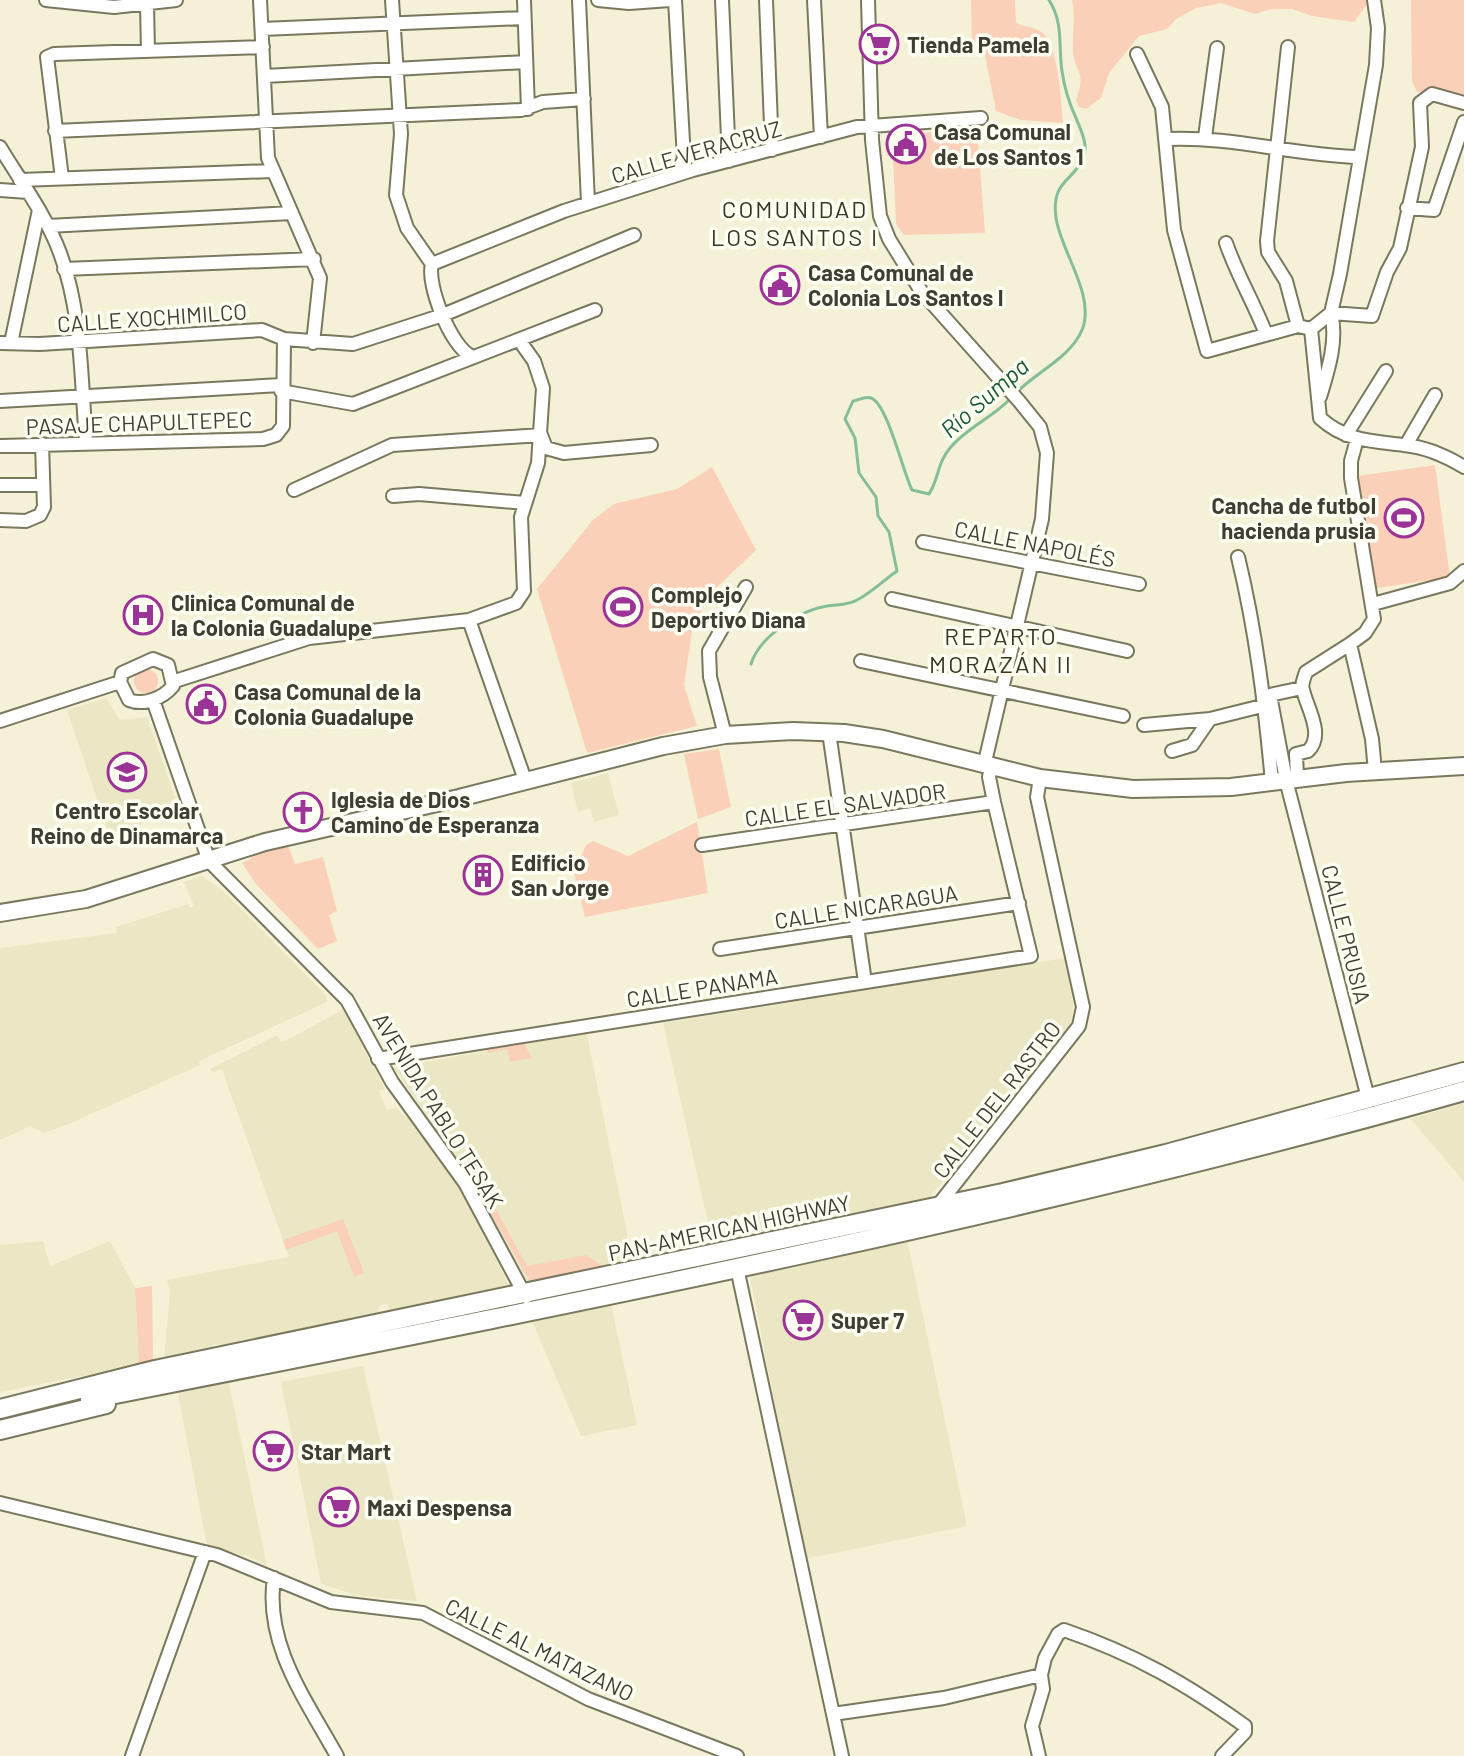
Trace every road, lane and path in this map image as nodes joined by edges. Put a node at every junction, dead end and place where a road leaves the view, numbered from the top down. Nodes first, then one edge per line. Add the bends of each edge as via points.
1 (46, 0) edge
2 (176, 0) edge
3 (260, 0) edge
4 (392, 0) edge
5 (524, 0) edge
6 (579, 0) edge
7 (598, 0) edge
8 (672, 0) edge
9 (722, 0) edge
10 (766, 0) edge
11 (814, 0) edge
12 (868, 0) edge
13 (1374, 0) edge
14 (147, 5) junction
15 (524, 18) junction
16 (394, 24) junction
17 (262, 29) junction
18 (263, 47) junction
19 (1288, 47) dead end
20 (1217, 48) dead end
21 (148, 51) junction
22 (1137, 54) dead end
23 (526, 62) junction
24 (396, 69) junction
25 (265, 76) junction
26 (584, 99) junction
27 (1464, 103) edge
28 (528, 109) junction
29 (399, 115) junction
30 (981, 118) dead end
31 (1464, 122) edge
32 (267, 123) junction
33 (873, 126) junction
34 (55, 131) junction
35 (821, 137) junction
36 (1205, 137) junction
37 (1167, 139) junction
38 (0, 147) edge
39 (772, 150) junction
40 (1279, 150) junction
41 (1358, 157) junction
42 (729, 161) junction
43 (272, 171) junction
44 (676, 175) junction
45 (62, 178) junction
46 (24, 186) junction
47 (0, 190) edge
48 (588, 203) junction
49 (1407, 208) junction
50 (39, 210) junction
51 (292, 213) junction
52 (48, 226) junction
53 (634, 235) dead end
54 (1226, 243) dead end
55 (314, 259) junction
56 (432, 264) junction
57 (64, 269) junction
58 (595, 310) dead end
59 (1331, 313) junction
60 (443, 315) junction
61 (1304, 327) junction
62 (1266, 334) junction
63 (284, 339) junction
64 (519, 340) junction
65 (78, 341) junction
66 (5, 343) edge
67 (313, 343) junction
68 (471, 356) junction
69 (1386, 371) dead end
70 (281, 388) junction
71 (1435, 395) dead end
72 (83, 396) junction
73 (0, 401) edge
74 (1317, 403) junction
75 (541, 435) junction
76 (1352, 437) junction
77 (86, 441) junction
78 (42, 444) junction
79 (651, 445) dead end
80 (1406, 445) junction
81 (0, 446) edge
82 (1464, 467) edge
83 (0, 485) edge
84 (43, 485) junction
85 (294, 490) dead end
86 (393, 496) dead end
87 (525, 503) junction
88 (0, 520) edge
89 (923, 542) dead end
90 (1238, 557) dead end
91 (1029, 562) junction
92 (1464, 571) edge
93 (1139, 584) dead end
94 (746, 587) dead end
95 (892, 599) dead end
96 (1373, 604) junction
97 (469, 620) junction
98 (1014, 626) junction
99 (1350, 644) junction
100 (1127, 651) dead end
101 (861, 661) dead end
102 (175, 681) junction
103 (120, 682) junction
104 (1302, 688) junction
105 (999, 690) junction
106 (153, 700) junction
107 (1262, 706) junction
108 (1123, 716) dead end
109 (1210, 719) junction
110 (0, 721) edge
111 (1144, 725) dead end
112 (829, 732) junction
113 (725, 735) junction
114 (1172, 751) dead end
115 (1296, 754) junction
116 (1282, 757) junction
117 (988, 766) junction
118 (1464, 766) edge
119 (1375, 771) junction
120 (1040, 778) junction
121 (525, 780) junction
122 (1285, 780) junction
123 (994, 802) junction
124 (842, 825) junction
125 (702, 845) dead end
126 (209, 861) junction
127 (1019, 903) junction
128 (0, 913) edge
129 (857, 927) junction
130 (720, 949) dead end
131 (865, 982) junction
132 (378, 1059) junction
133 (1464, 1072) edge
134 (1464, 1091) edge
135 (1368, 1098) junction
136 (1032, 1195) junction
137 (1004, 1202) junction
138 (936, 1208) junction
139 (904, 1215) junction
140 (737, 1268) junction
141 (526, 1303) junction
142 (388, 1321) junction
143 (364, 1326) junction
144 (392, 1341) junction
145 (365, 1347) junction
146 (155, 1370) junction
147 (191, 1379) junction
148 (0, 1397) edge
149 (0, 1409) edge
150 (0, 1419) edge
151 (0, 1430) edge
152 (0, 1503) edge
153 (205, 1552) junction
154 (274, 1578) junction
155 (1041, 1675) junction
156 (833, 1714) junction
157 (729, 1754) edge
158 (132, 1756) edge
159 (337, 1756) edge
160 (842, 1756) edge
161 (1039, 1756) edge
162 (1222, 1756) edge

1 - 14 street
2 - 14 street
3 - 17 street
4 - 16 street
5 - 15 street
6 - 26 street
7 - 8 street
8 - 44 street via 684,159
9 - 42 street
10 - 39 street
11 - 35 street
12 - 33 street
13 - 41 street via 1376,65
14 - 21 street
15 - 16 street
15 - 23 street
16 - 17 street
16 - 24 street
17 - 18 street
18 - 21 street
18 - 25 street
19 - 40 street
20 - 36 street
21 - 34 street via 47,57
22 - 37 street via 1162,107
23 - 24 street
23 - 28 street
24 - 25 street
24 - 29 street
25 - 32 street
26 - 28 street via 543,102
26 - 48 street
27 - 49 street via 1432,94 1420,103 1422,147
28 - 29 street
29 - 32 street
29 - 56 street via 396,195 407,228
30 - 33 street, CALLE VERACRUZ
31 - 49 street via 1434,210
32 - 34 street
32 - 43 street
33 - 35 street, CALLE VERACRUZ
33 - 91 street via 875,192 889,239 921,291 1040,427 1047,453 1043,513
34 - 45 street
35 - 39 street, CALLE VERACRUZ
36 - 37 street
36 - 40 street
37 - 62 street via 1174,230 1207,351
38 - 46 street
39 - 42 street, CALLE VERACRUZ
40 - 41 street
40 - 61 street via 1268,252
41 - 59 street
42 - 44 street, CALLE VERACRUZ
43 - 45 street
43 - 51 street
44 - 48 street, CALLE VERACRUZ
45 - 46 street
46 - 47 street
46 - 50 street
48 - 56 street, CALLE VERACRUZ
49 - 59 street via 1400,248 1372,316
50 - 52 street
50 - 66 street
51 - 52 street
51 - 55 street
52 - 57 street
53 - 60 street, CALLE XOCHIMILCO
54 - 62 street
55 - 57 street
55 - 67 street via 320,294
56 - 60 street via 429,274
57 - 65 street
58 - 64 street
59 - 61 street
59 - 74 street via 1331,352
60 - 67 street, CALLE XOCHIMILCO via 353,344
60 - 68 street via 458,345
61 - 62 street
61 - 74 street
63 - 65 street, CALLE XOCHIMILCO via 262,330
63 - 67 street, CALLE XOCHIMILCO
63 - 70 street, PASAJE CHAPULTEPEC
64 - 68 street
64 - 75 street via 540,375
65 - 66 street, CALLE XOCHIMILCO
65 - 72 street
68 - 70 street via 353,404
69 - 76 street
70 - 72 street
70 - 77 street, PASAJE CHAPULTEPEC via 283,426 263,439
71 - 80 street
72 - 73 street
72 - 77 street
74 - 76 street via 1320,418
75 - 79 street via 552,452
75 - 85 street via 392,445
75 - 87 street
76 - 80 street
76 - 96 street via 1351,478
77 - 78 street, PASAJE CHAPULTEPEC
78 - 81 street, PASAJE CHAPULTEPEC
78 - 84 street
80 - 82 street
83 - 84 street
84 - 88 street via 40,515 26,521
86 - 87 street
87 - 97 street via 519,536 521,598
89 - 91 street, CALLE NAPOLÉS
90 - 107 street via 1257,636
91 - 93 street, CALLE NAPOLÉS
91 - 98 street
92 - 96 street via 1450,583
94 - 113 street via 709,651
95 - 98 street
96 - 99 street via 1372,624
97 - 102 street via 321,635
97 - 121 street
98 - 100 street
98 - 105 street
99 - 104 street via 1306,672
99 - 119 street
101 - 105 street
102 - 103 street via 165,662 153,659 124,670
102 - 106 street
103 - 106 street via 129,700
103 - 110 street
104 - 115 street via 1313,713 1314,740 1308,751
104 - 116 street via 1270,695
105 - 108 street
105 - 117 street
106 - 126 street, AVENIDA PABLO TESAK
107 - 109 street
107 - 122 street
109 - 111 street
109 - 114 street via 1192,745
112 - 113 main road
112 - 117 main road via 883,739
112 - 124 street
113 - 121 main road
115 - 116 street
115 - 122 street
116 - 122 street
117 - 120 main road
117 - 123 street
118 - 119 main road
119 - 122 main road
120 - 122 main road via 1162,790
120 - 138 street, CALLE DEL RASTRO via 1037,797 1083,1007 1079,1026
121 - 126 main road via 265,842
122 - 135 street, CALLE PRUSIA
123 - 124 street, CALLE EL SALVADOR
123 - 127 street
124 - 125 street, CALLE EL SALVADOR
124 - 129 street
126 - 128 main road via 121,890
126 - 132 street, AVENIDA PABLO TESAK via 347,1000
127 - 129 street, CALLE NICARAGUA
127 - 131 street, CALLE PANAMA via 1031,956
129 - 130 street, CALLE NICARAGUA
129 - 131 street
131 - 132 street, CALLE PANAMA
132 - 141 street, AVENIDA PABLO TESAK via 465,1183
133 - 135 highway, PAN-AMERICAN HIGHWAY
134 - 136 highway, PAN-AMERICAN HIGHWAY
135 - 136 highway, PAN-AMERICAN HIGHWAY
136 - 137 highway, PAN-AMERICAN HIGHWAY
137 - 138 highway, PAN-AMERICAN HIGHWAY
137 - 140 highway, PAN-AMERICAN HIGHWAY
138 - 139 highway, PAN-AMERICAN HIGHWAY
139 - 140 highway via 885,1226 748,1254
139 - 141 highway, PAN-AMERICAN HIGHWAY
140 - 141 highway, PAN-AMERICAN HIGHWAY
140 - 156 street
141 - 142 highway, PAN-AMERICAN HIGHWAY
141 - 144 highway, PAN-AMERICAN HIGHWAY
142 - 143 highway, PAN-AMERICAN HIGHWAY
142 - 144 highway via 380,1332
143 - 145 highway via 375,1334
143 - 146 highway, PAN-AMERICAN HIGHWAY
144 - 145 highway, PAN-AMERICAN HIGHWAY
145 - 147 highway, PAN-AMERICAN HIGHWAY
146 - 148 highway
146 - 149 highway, PAN-AMERICAN HIGHWAY
147 - 150 highway, PAN-AMERICAN HIGHWAY
147 - 151 highway
152 - 153 street, CALLE AL MATAZANO
153 - 154 street, CALLE AL MATAZANO
153 - 158 street
154 - 157 street, CALLE AL MATAZANO via 331,1602 423,1613 588,1699
154 - 159 street via 271,1613 278,1643
155 - 156 street via 944,1698
155 - 161 street via 1043,1689 1032,1726
155 - 162 street via 1061,1631 1123,1650 1245,1726
156 - 160 street

